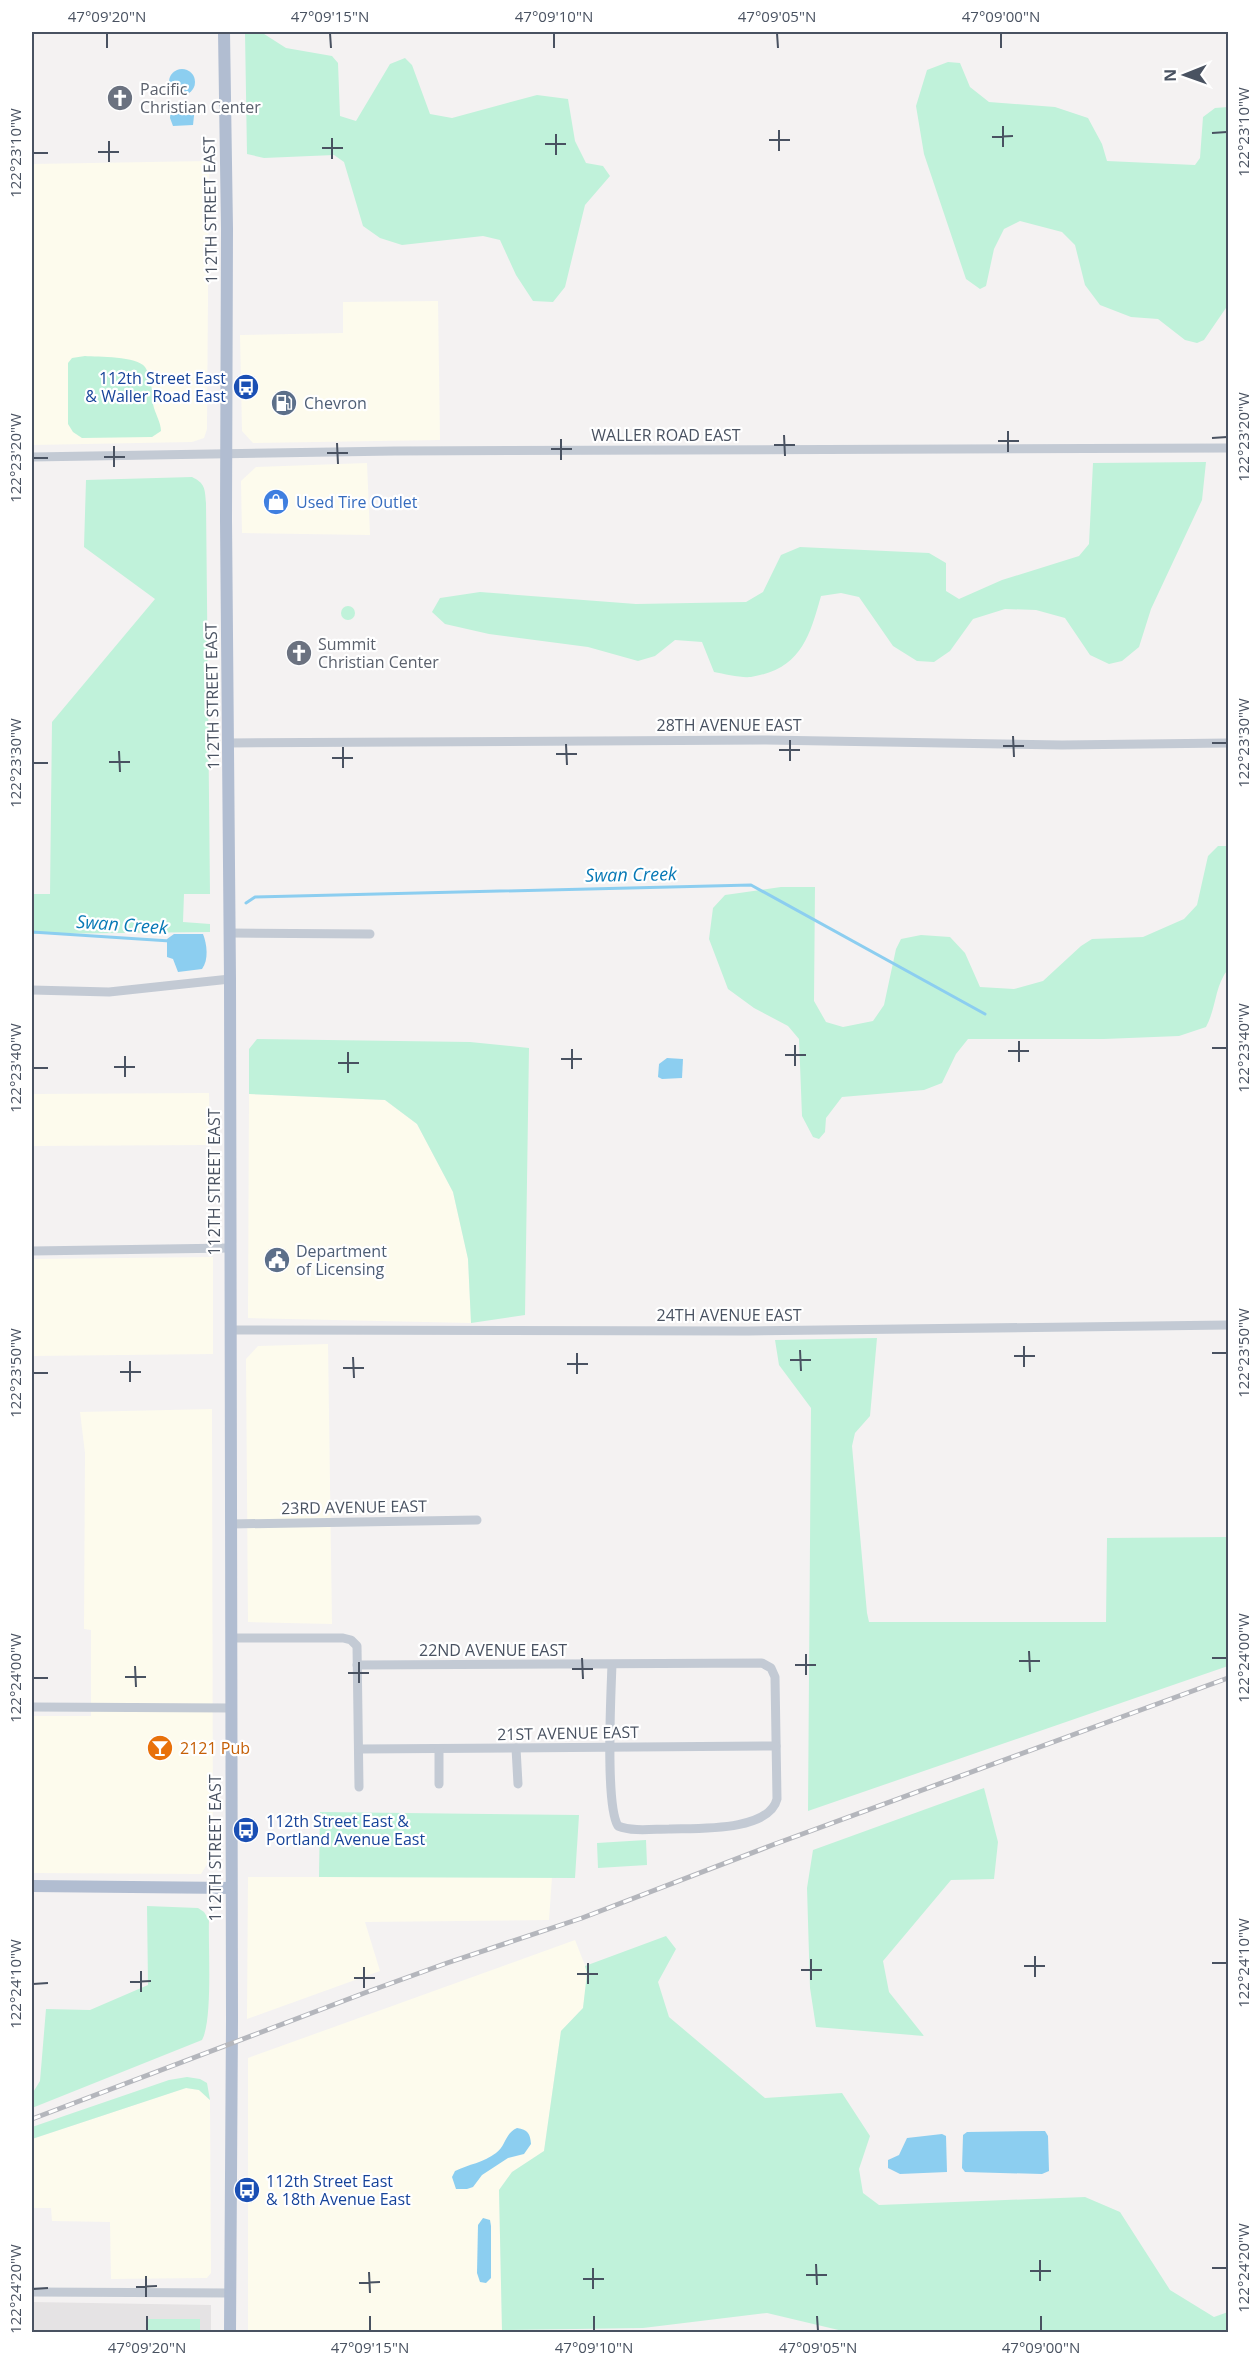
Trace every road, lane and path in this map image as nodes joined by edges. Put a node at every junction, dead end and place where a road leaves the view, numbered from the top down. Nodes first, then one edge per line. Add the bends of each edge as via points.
1 (224, 32) edge
2 (1228, 448) edge
3 (227, 453) junction
4 (32, 457) edge
5 (229, 743) junction
6 (1228, 743) edge
7 (230, 933) junction
8 (370, 934) dead end
9 (231, 979) junction
10 (32, 990) edge
11 (230, 1248) junction
12 (32, 1251) edge
13 (1228, 1325) edge
14 (231, 1330) junction
15 (477, 1520) dead end
16 (231, 1524) junction
17 (231, 1638) junction
18 (612, 1664) junction
19 (357, 1665) junction
20 (32, 1707) edge
21 (231, 1708) junction
22 (776, 1746) junction
23 (611, 1747) junction
24 (516, 1748) junction
25 (360, 1749) junction
26 (439, 1749) junction
27 (439, 1784) dead end
28 (518, 1784) dead end
29 (359, 1787) dead end
30 (32, 1886) edge
31 (231, 1888) junction
32 (32, 2292) edge
33 (230, 2293) junction
34 (230, 2332) edge

1 - 3 main road, 112TH STREET EAST
2 - 3 street, WALLER ROAD EAST
3 - 4 street, WALLER ROAD EAST
3 - 5 main road, 112TH STREET EAST
5 - 6 street, 28TH AVENUE EAST
5 - 7 main road, 112TH STREET EAST
7 - 8 street
7 - 9 main road, 112TH STREET EAST
9 - 10 street via 109,992
9 - 11 main road, 112TH STREET EAST
11 - 12 street
11 - 14 main road, 112TH STREET EAST
13 - 14 street, 24TH AVENUE EAST
14 - 16 main road, 112TH STREET EAST
15 - 16 street, 23RD AVENUE EAST
16 - 17 main road, 112TH STREET EAST
17 - 19 street via 343,1638 358,1649
17 - 21 main road, 112TH STREET EAST
18 - 19 street, 22ND AVENUE EAST
18 - 22 street, 22ND AVENUE EAST via 762,1663 771,1668 775,1677
18 - 23 street
19 - 25 street
20 - 21 street
21 - 31 main road, 112TH STREET EAST
22 - 23 street, 21ST AVENUE EAST
22 - 23 street via 776,1803 768,1812 728,1827 639,1828 618,1826 613,1808
23 - 24 street, 21ST AVENUE EAST
24 - 26 street, 21ST AVENUE EAST
24 - 28 street
25 - 26 street, 21ST AVENUE EAST
25 - 29 street
26 - 27 street
30 - 31 main road
31 - 33 main road, 112TH STREET EAST
32 - 33 street
33 - 34 main road, 112TH STREET EAST

